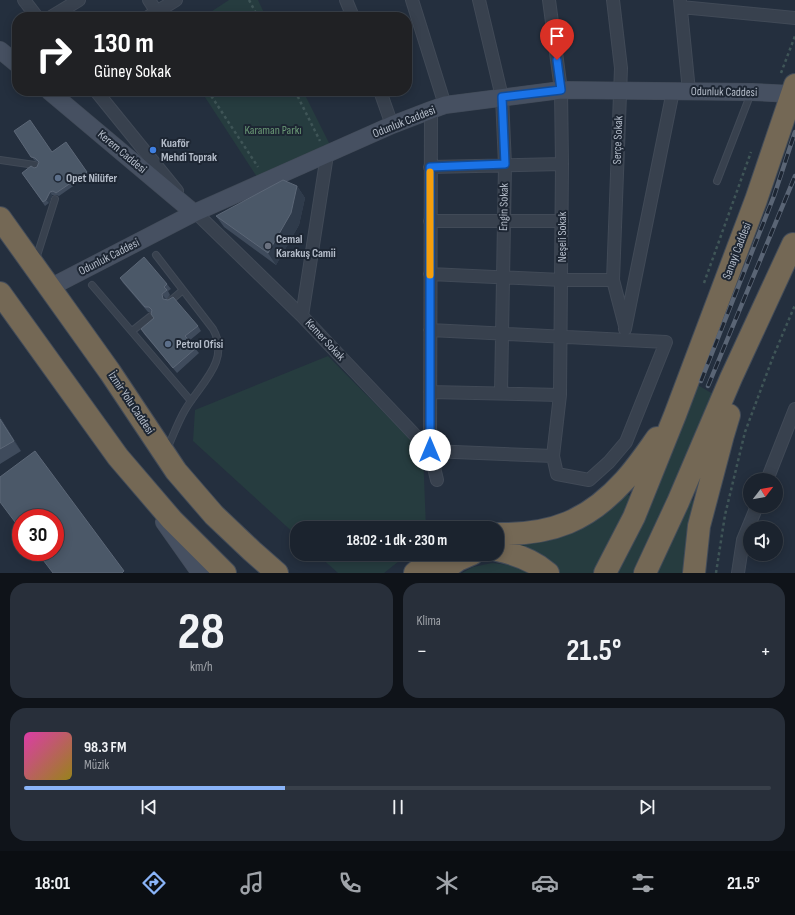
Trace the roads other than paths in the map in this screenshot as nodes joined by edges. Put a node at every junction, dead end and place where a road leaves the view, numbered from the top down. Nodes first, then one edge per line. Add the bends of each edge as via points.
1 (24, 0) edge
2 (79, 0) edge
3 (149, 0) edge
4 (176, 0) edge
5 (346, 0) edge
6 (412, 0) edge
7 (480, 0) edge
8 (549, 0) edge
9 (613, 0) edge
10 (680, 3) edge
11 (33, 12) edge
12 (59, 12) edge
13 (154, 12) edge
14 (159, 12) edge
15 (351, 12) edge
16 (795, 18) edge
17 (0, 50) edge
18 (12, 60) edge
19 (561, 90) junction
20 (620, 90) junction
21 (681, 91) junction
22 (787, 91) edge
23 (752, 92) junction
24 (55, 96) edge
25 (100, 96) edge
26 (382, 96) edge
27 (502, 97) junction
28 (438, 108) junction
29 (392, 126) junction
30 (327, 156) junction
31 (0, 160) edge
32 (505, 164) junction
33 (562, 164) junction
34 (37, 167) edge
35 (430, 167) junction
36 (717, 181) dead end
37 (55, 199) dead end
38 (194, 213) junction
39 (0, 218) edge
40 (430, 221) junction
41 (504, 221) junction
42 (562, 221) junction
43 (794, 242) edge
44 (156, 255) dead end
45 (33, 266) junction
46 (430, 274) junction
47 (503, 277) junction
48 (562, 280) junction
49 (612, 280) junction
50 (92, 285) dead end
51 (49, 288) junction
52 (184, 290) junction
53 (170, 301) edge
54 (7, 305) edge
55 (151, 316) edge
56 (302, 316) junction
57 (430, 330) junction
58 (132, 331) junction
59 (503, 334) junction
60 (560, 336) junction
61 (430, 392) junction
62 (501, 393) junction
63 (560, 395) junction
64 (191, 401) junction
65 (795, 409) edge
66 (675, 415) junction
67 (430, 450) junction
68 (165, 454) junction
69 (553, 456) junction
70 (118, 457) junction
71 (770, 473) edge
72 (437, 480) dead end
73 (193, 490) junction
74 (754, 513) edge
75 (504, 534) edge
76 (504, 552) edge
77 (430, 561) edge
78 (457, 561) edge
79 (200, 573) edge
80 (225, 573) edge
81 (277, 573) edge
82 (294, 573) edge
83 (415, 573) edge
84 (440, 573) edge
85 (548, 573) edge
86 (605, 573) edge
87 (645, 573) edge
88 (694, 573) edge
89 (738, 573) edge

1 - 11 street
2 - 12 street
3 - 13 street
4 - 14 street
5 - 15 street
6 - 28 street
7 - 27 street, Engin Sokak
8 - 19 street, Neşeli Sokak
9 - 20 street, Serçe Sokak via 621,68
10 - 16 street
10 - 21 street
17 - 18 street
19 - 20 street, Odunluk Caddesi
19 - 27 street, Odunluk Caddesi
19 - 33 street, Neşeli Sokak
20 - 21 street, Odunluk Caddesi
20 - 49 street, Serçe Sokak
21 - 23 street, Odunluk Caddesi
21 - 49 street, Serçe Sokak via 626,329
22 - 23 street, Odunluk Caddesi
22 - 66 highway, Sanayi Caddesi via 756,200
23 - 36 lane
24 - 38 street, Kerem Caddesi
25 - 38 street, Kemer Sokak
26 - 29 street
27 - 28 street, Odunluk Caddesi
27 - 32 street, Engin Sokak
28 - 29 street, Odunluk Caddesi
28 - 35 street
29 - 30 street, Odunluk Caddesi
30 - 38 street, Odunluk Caddesi
30 - 56 street
31 - 34 lane
32 - 33 street
32 - 35 street
32 - 41 street, Engin Sokak
33 - 42 street, Neşeli Sokak
35 - 40 street
37 - 45 lane
38 - 51 street, Odunluk Caddesi
38 - 56 street, Kemer Sokak
39 - 45 highway, İzmir Yolu Caddesi
40 - 41 street
40 - 46 street
41 - 42 street
41 - 47 street, Engin Sokak
42 - 48 street, Neşeli Sokak
43 - 87 highway
43 - 88 highway via 755,334 723,435 699,526
44 - 52 lane
45 - 51 highway, İzmir Yolu Caddesi
46 - 47 street
46 - 57 street
47 - 48 street
47 - 59 street, Engin Sokak
48 - 49 street
48 - 60 street, Neşeli Sokak
50 - 58 lane
51 - 68 highway, İzmir Yolu Caddesi
52 - 53 lane
52 - 64 lane via 213,329 219,348 214,367
54 - 70 highway
55 - 58 lane
56 - 67 street, Kemer Sokak
57 - 59 street
57 - 61 street
58 - 64 lane
59 - 60 street
59 - 62 street, Engin Sokak
60 - 63 street, Neşeli Sokak
60 - 69 street, Neşeli Sokak via 666,342 626,442 609,462 590,480 557,474
61 - 62 street
61 - 67 street
62 - 63 street
63 - 69 street, Neşeli Sokak
64 - 68 lane via 184,410
65 - 71 street
66 - 75 highway via 626,479 580,517 546,530
66 - 86 highway, Sanayi Caddesi via 634,516
67 - 69 street
67 - 72 street
68 - 73 highway, İzmir Yolu Caddesi
70 - 79 street
70 - 80 highway via 172,520
73 - 81 highway, İzmir Yolu Caddesi via 214,515
73 - 82 highway
74 - 89 street via 743,540
76 - 85 highway via 523,557
77 - 83 highway
78 - 84 highway

